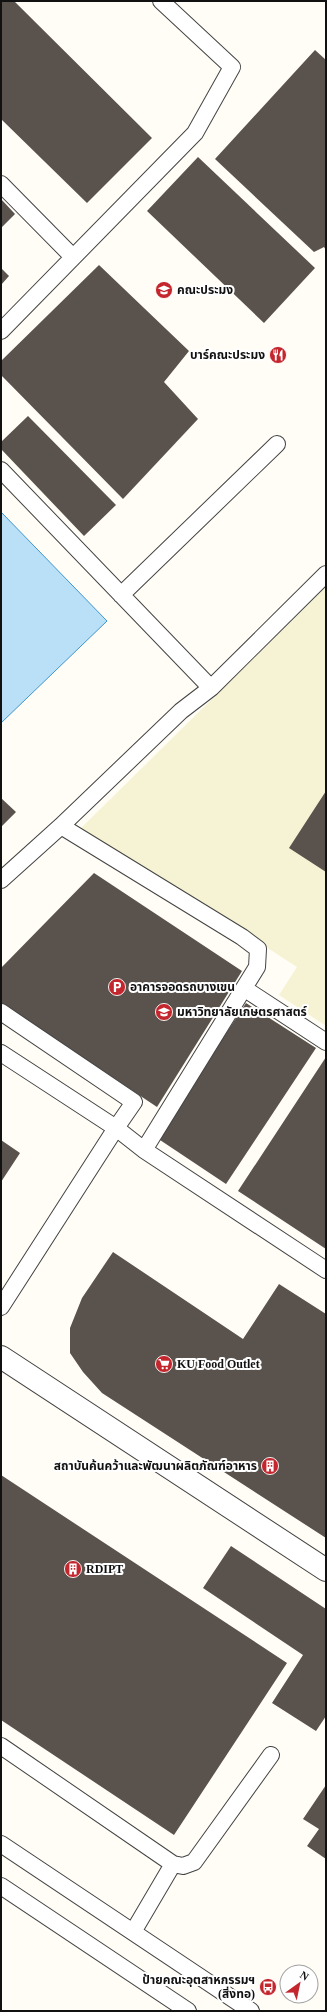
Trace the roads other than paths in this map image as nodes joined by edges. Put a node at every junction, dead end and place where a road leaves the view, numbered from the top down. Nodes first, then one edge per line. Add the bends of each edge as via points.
1 (161, 1) edge
2 (1, 184) edge
3 (74, 257) junction
4 (1, 331) edge
5 (277, 444) dead end
6 (1, 470) edge
7 (326, 574) edge
8 (121, 595) junction
9 (210, 688) junction
10 (61, 826) junction
11 (1, 880) edge
12 (245, 989) junction
13 (1, 1012) edge
14 (326, 1042) edge
15 (1, 1053) edge
16 (116, 1128) junction
17 (144, 1150) junction
18 (326, 1270) edge
19 (1, 1307) edge
20 (1, 1357) edge
21 (326, 1570) edge
22 (1, 1746) edge
23 (271, 1755) dead end
24 (1, 1844) edge
25 (173, 1864) junction
26 (1, 1886) edge
27 (133, 1932) junction
28 (188, 2011) edge
29 (251, 2011) edge

1 - 3 lane via 232,67 195,133
2 - 3 lane
3 - 4 lane
5 - 8 lane
6 - 8 lane
7 - 9 lane
8 - 9 lane
9 - 10 lane via 181,712
10 - 11 lane
10 - 12 lane via 258,949 257,967
12 - 14 lane
12 - 17 lane
13 - 16 lane via 134,1102
15 - 16 lane
16 - 17 lane
16 - 19 lane
17 - 18 lane
20 - 21 street
22 - 25 lane
23 - 25 lane via 194,1862 183,1866
24 - 27 lane
25 - 27 lane
26 - 28 lane
27 - 29 lane

